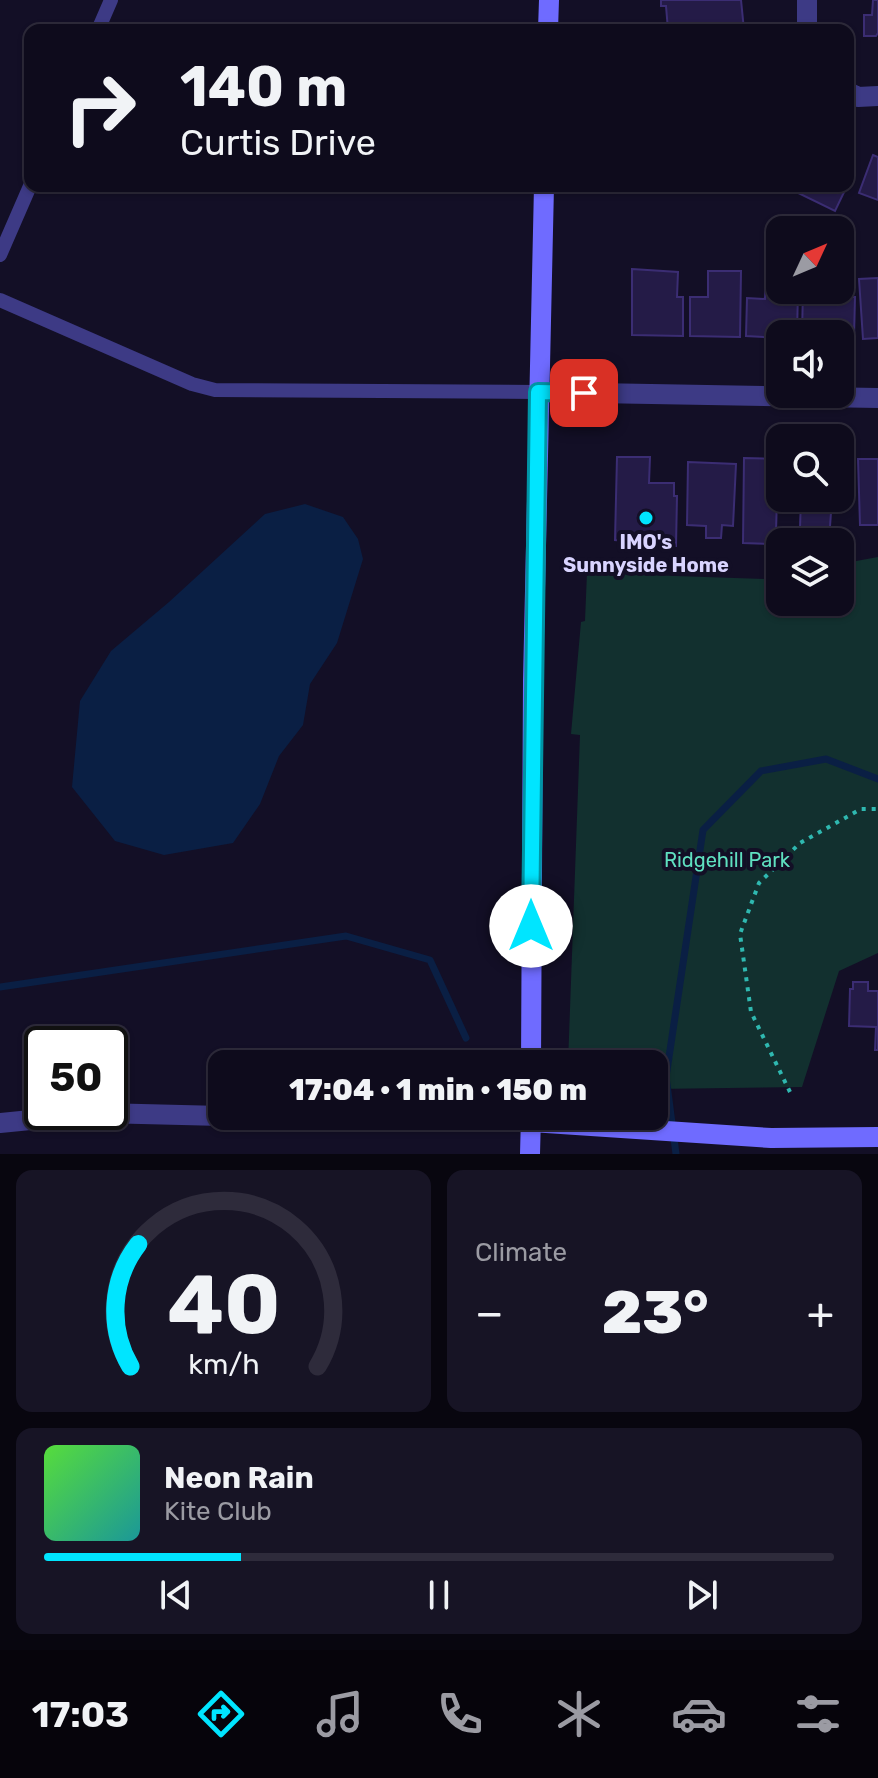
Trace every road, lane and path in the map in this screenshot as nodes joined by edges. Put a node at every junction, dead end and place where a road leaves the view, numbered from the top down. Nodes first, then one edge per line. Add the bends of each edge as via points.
1 (111, 0) edge
2 (549, 0) edge
3 (807, 0) edge
4 (101, 24) edge
5 (548, 24) edge
6 (807, 24) edge
7 (854, 95) edge
8 (878, 96) edge
9 (27, 192) edge
10 (544, 192) edge
11 (0, 255) edge
12 (0, 300) edge
13 (538, 392) junction
14 (878, 398) edge
15 (878, 809) edge
16 (531, 1050) edge
17 (790, 1092) dead end
18 (208, 1116) edge
19 (0, 1123) edge
20 (531, 1130) edge
21 (656, 1130) edge
22 (878, 1137) edge
23 (530, 1154) edge

1 - 4 lane
2 - 5 main road
3 - 6 street
7 - 8 street
9 - 11 lane
10 - 13 main road
12 - 13 lane via 215,390
13 - 14 street
13 - 16 main road
15 - 17 path via 861,809 800,843 759,883 740,934 751,1012
18 - 19 street via 101,1113
20 - 23 main road
21 - 22 main road via 771,1138

